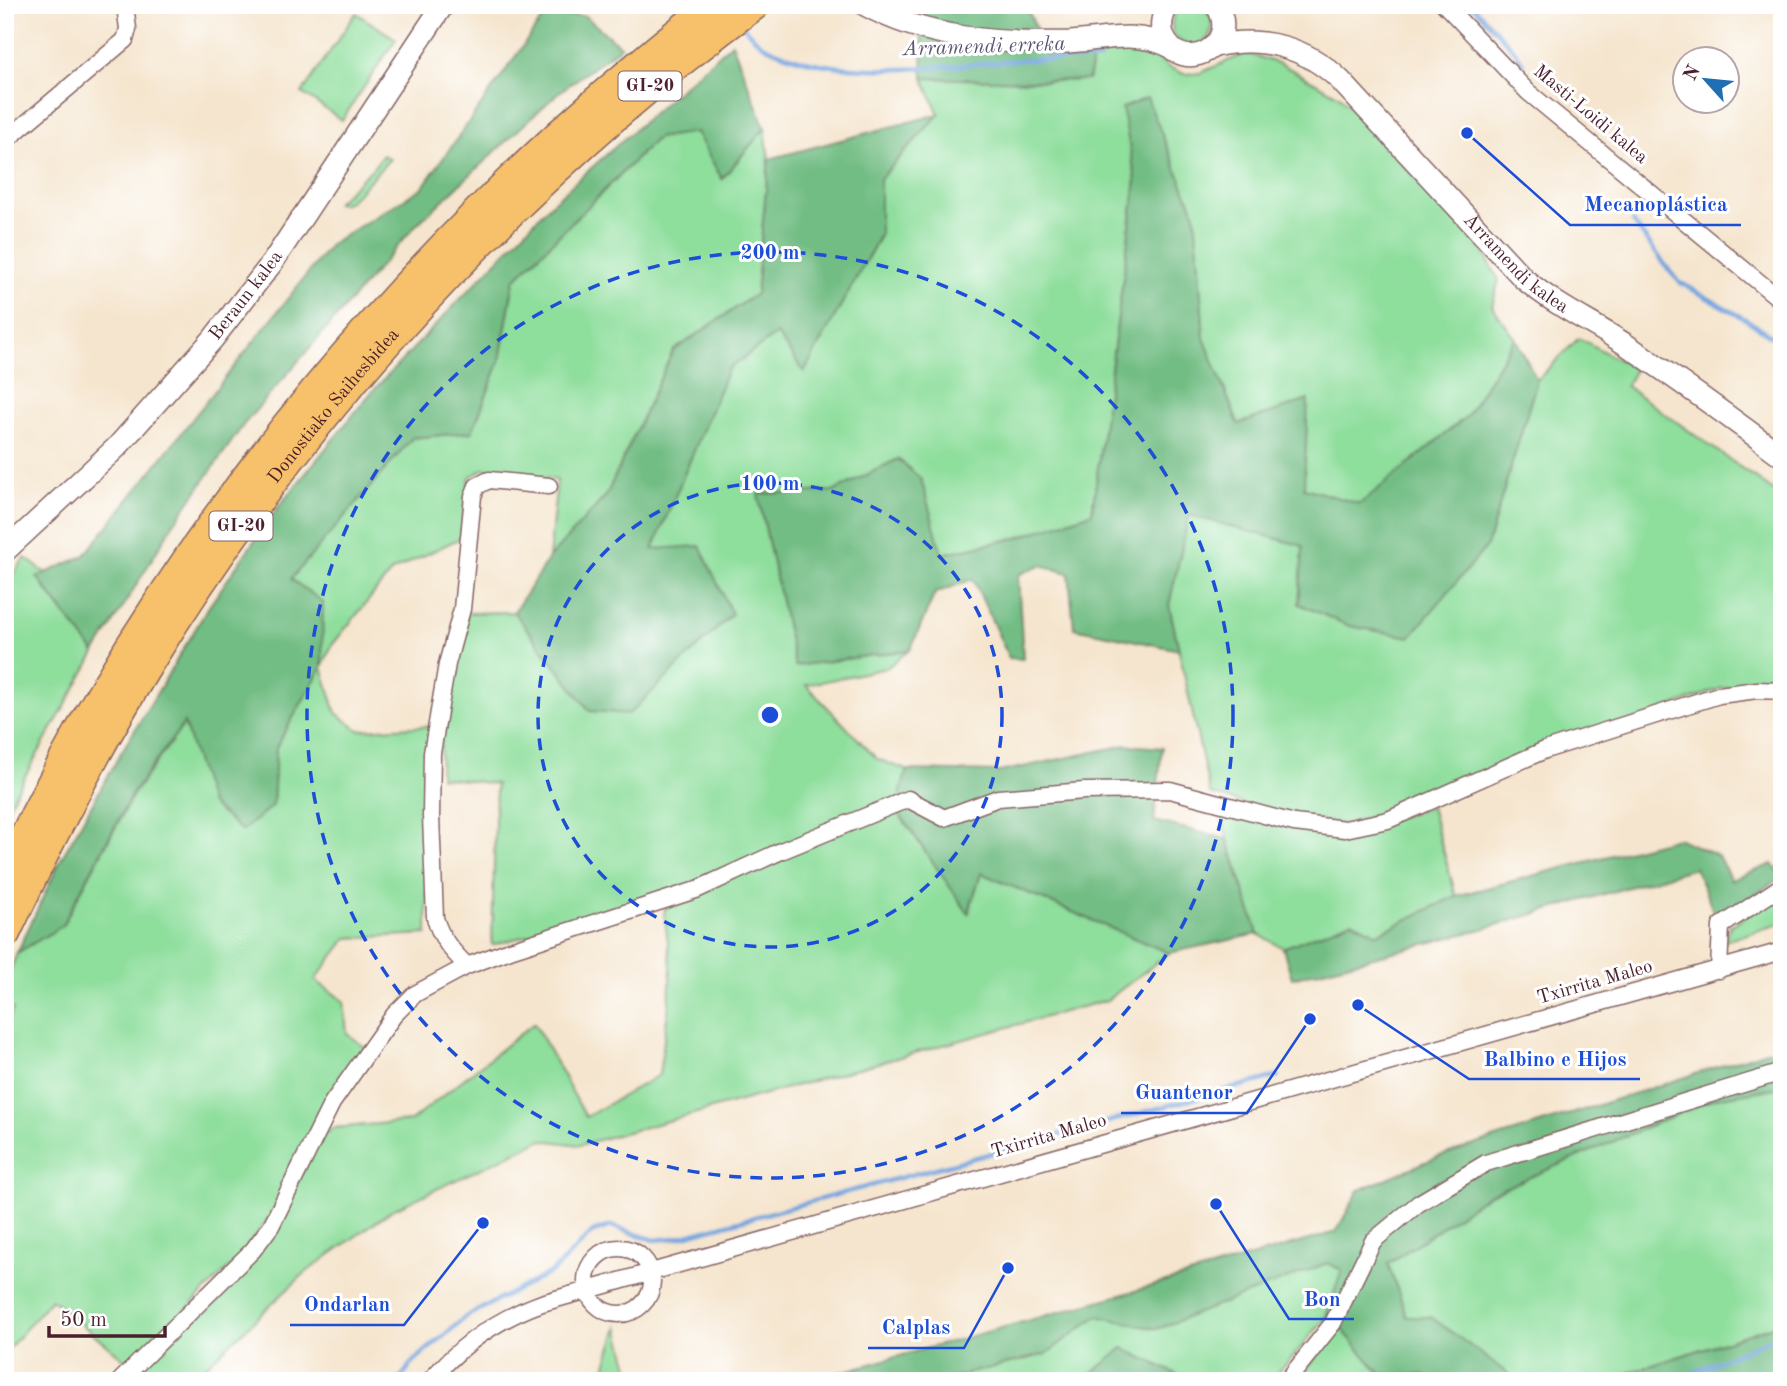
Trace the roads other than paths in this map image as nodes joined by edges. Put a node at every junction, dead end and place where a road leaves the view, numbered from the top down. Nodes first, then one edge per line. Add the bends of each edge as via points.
1 (125, 5) edge
2 (443, 5) edge
3 (713, 5) edge
4 (754, 5) edge
5 (865, 5) edge
6 (1445, 5) edge
7 (1217, 7) edge
8 (1166, 9) edge
9 (1125, 36) junction
10 (1275, 44) junction
11 (1169, 46) junction
12 (1215, 46) junction
13 (5, 141) edge
14 (545, 164) junction
15 (1782, 301) edge
16 (1782, 456) edge
17 (549, 486) dead end
18 (5, 551) edge
19 (1782, 691) edge
20 (5, 876) edge
21 (1782, 886) edge
22 (5, 933) edge
23 (1782, 951) edge
24 (467, 966) junction
25 (1718, 970) junction
26 (1782, 1072) edge
27 (651, 1272) junction
28 (587, 1290) junction
29 (120, 1381) edge
30 (430, 1381) edge
31 (1287, 1381) edge

1 - 13 street via 125,40
2 - 18 street, Beraun kalea via 272,263 212,340 117,447
3 - 14 highway, Donostiako Saihesbidea / GI-20 via 624,77
4 - 14 highway, Donostiako Saihesbidea / GI-20
5 - 9 street via 885,16 950,35 1011,42
6 - 15 street, Masti-Loidi kalea via 1528,92
7 - 10 street, Arramendi kalea
7 - 12 street via 1223,26
8 - 9 street via 1146,27
8 - 11 street via 1162,31
9 - 11 street, Arramendi kalea
10 - 12 street, Arramendi kalea via 1244,41
10 - 16 street, Arramendi kalea via 1331,71 1490,244 1549,300 1624,344
11 - 12 street, Arramendi kalea via 1194,56
14 - 20 highway, Donostiako Saihesbidea / GI-20 via 456,234 378,317 246,477 100,697
14 - 22 highway, Donostiako Saihesbidea / GI-20 via 474,250 387,342 265,491 120,710
17 - 24 street via 489,480 477,486 473,496 462,609 432,753 431,816 435,918 440,934
19 - 24 street via 1719,695 1557,746 1388,820 1345,828 1294,823 1170,790 998,798 944,818 908,799 696,890
21 - 25 street via 1721,926
23 - 25 street, Txirrita Maleo
24 - 29 street via 415,994 394,1015 332,1103 271,1226 253,1250
25 - 27 street, Txirrita Maleo
26 - 31 street via 1486,1163 1419,1203 1373,1241 1332,1323
27 - 28 street, Txirrita Maleo
27 - 28 street via 651,1291 632,1312 605,1311
27 - 28 street via 639,1254 625,1248 610,1249 588,1268
28 - 30 street, Txirrita Maleo via 504,1318 470,1340

